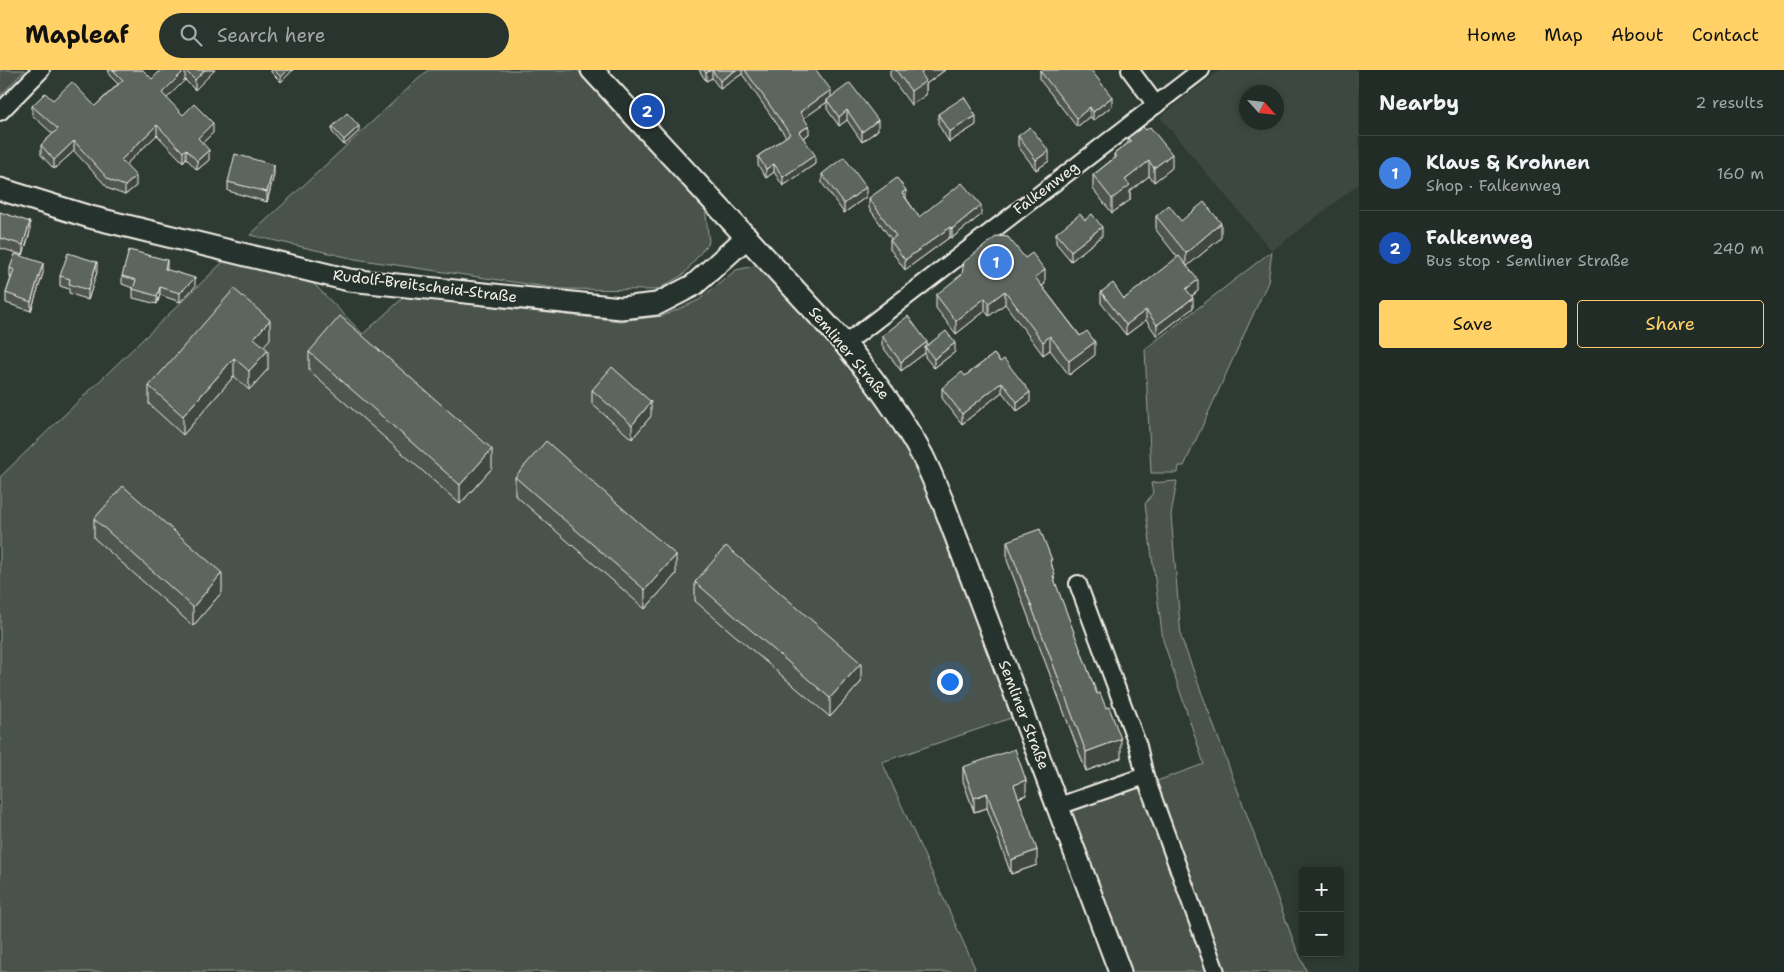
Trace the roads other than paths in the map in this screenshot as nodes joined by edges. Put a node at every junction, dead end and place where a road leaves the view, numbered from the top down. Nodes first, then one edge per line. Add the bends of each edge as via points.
1 (41, 70) edge
2 (592, 70) edge
3 (1130, 70) edge
4 (1200, 70) edge
5 (1156, 105) junction
6 (0, 112) edge
7 (0, 189) edge
8 (747, 237) junction
9 (845, 344) junction
10 (1078, 584) dead end
11 (1145, 776) junction
12 (1067, 803) junction
13 (1120, 972) edge
14 (1216, 972) edge

1 - 6 street
2 - 8 street, Semliner Straße
3 - 5 street
4 - 5 street, Falkenweg
5 - 9 street, Falkenweg
7 - 8 street, Rudolf-Breitscheid-Straße via 90,217 349,280 621,308 657,304 694,285
8 - 9 street, Semliner Straße
9 - 12 street, Semliner Straße via 874,379 923,456
10 - 11 street via 1138,746
11 - 12 street
11 - 14 street
12 - 13 street, Semliner Straße

